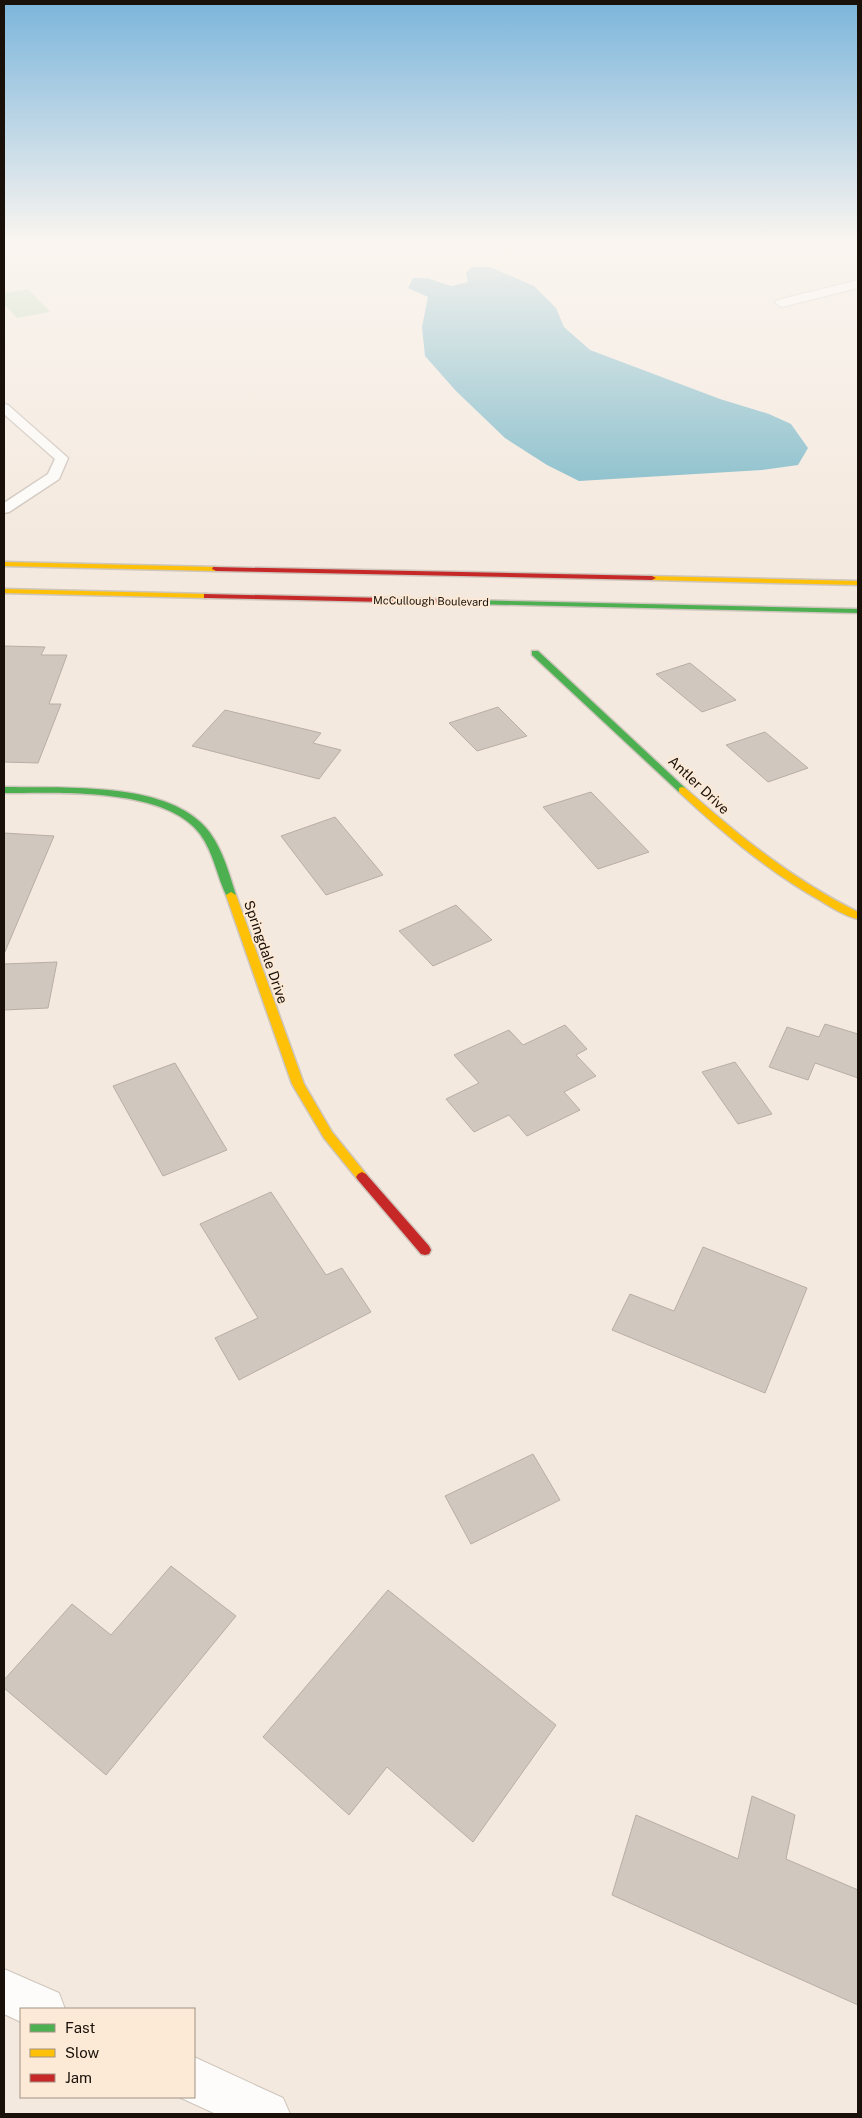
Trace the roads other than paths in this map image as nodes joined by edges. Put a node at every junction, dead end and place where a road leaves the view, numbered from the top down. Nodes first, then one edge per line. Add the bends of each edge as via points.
1 (4, 408) edge
2 (4, 509) edge
3 (4, 564) edge
4 (858, 583) edge
5 (495, 588) junction
6 (4, 591) edge
7 (858, 611) edge
8 (535, 653) dead end
9 (4, 790) edge
10 (858, 916) edge
11 (425, 1250) dead end
12 (4, 1991) edge
13 (41, 2008) edge
14 (195, 2080) edge
15 (267, 2114) edge

1 - 2 lane via 62,458 54,476
3 - 5 main road, McCullough Boulevard
4 - 5 main road, McCullough Boulevard
5 - 6 main road, McCullough Boulevard
5 - 7 main road, McCullough Boulevard
8 - 10 main road, Antler Drive via 734,838 796,886
9 - 11 main road, Springdale Drive via 134,797 173,807 198,824 218,857 302,1092 343,1154
12 - 13 street
14 - 15 street

